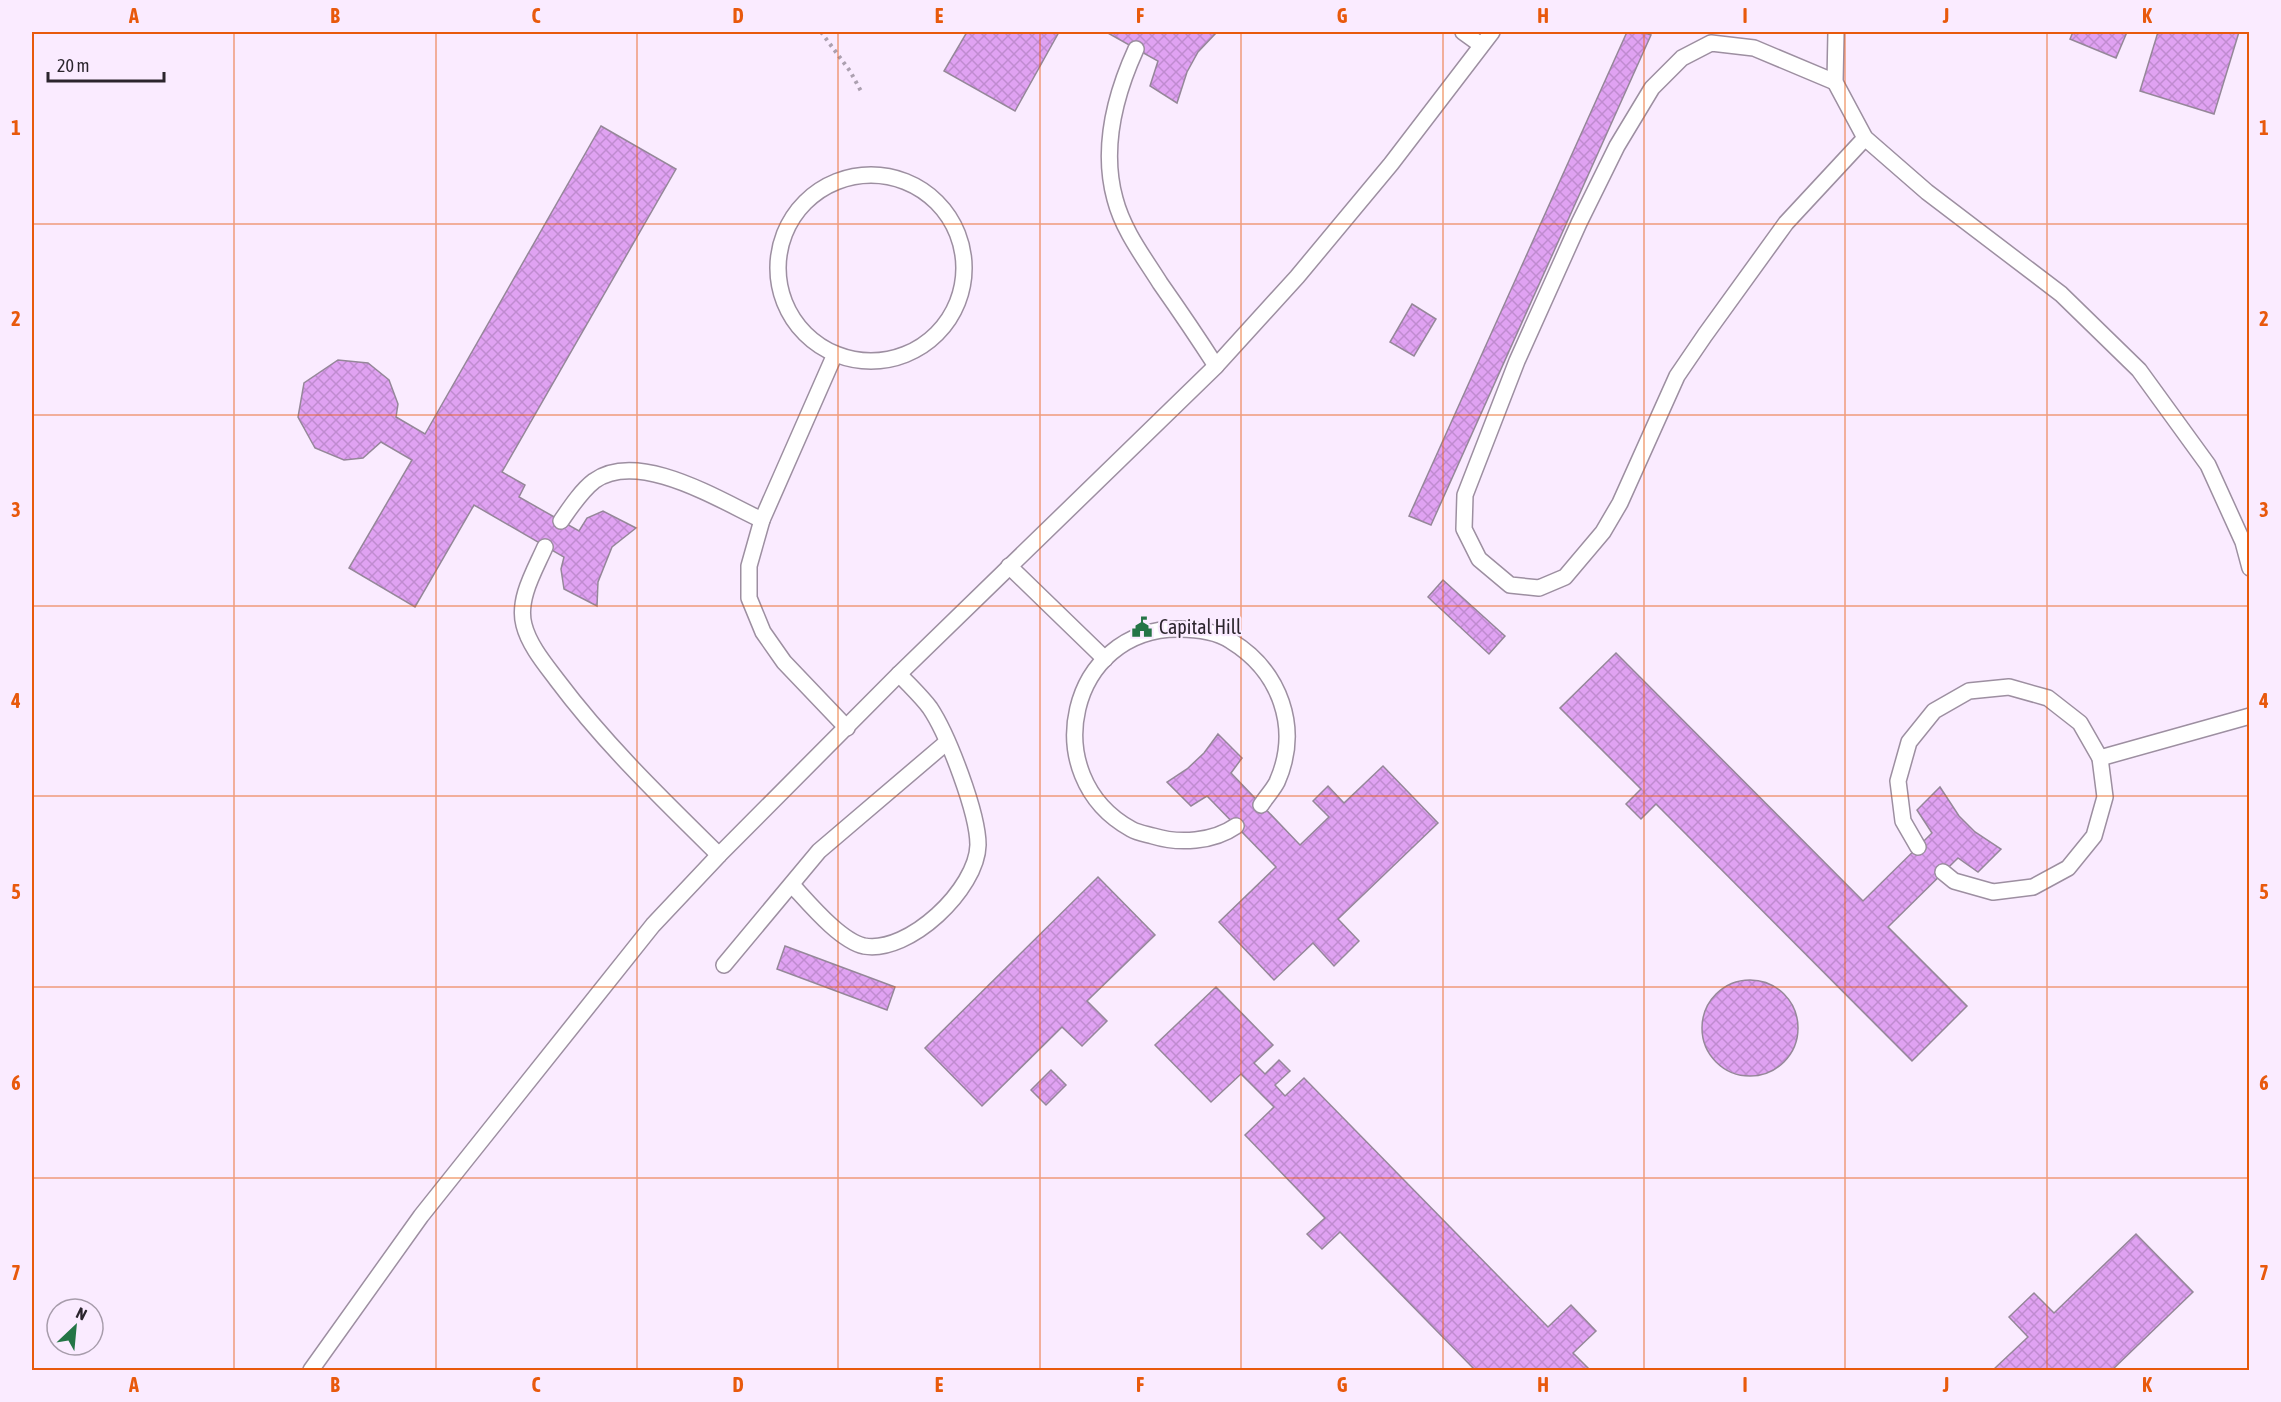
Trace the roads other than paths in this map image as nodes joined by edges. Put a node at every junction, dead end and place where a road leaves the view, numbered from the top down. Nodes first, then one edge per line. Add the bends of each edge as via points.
1 (1463, 32) edge
2 (1492, 32) edge
3 (1836, 32) edge
4 (1481, 45) junction
5 (1136, 48) dead end
6 (1835, 82) junction
7 (1865, 138) junction
8 (835, 354) junction
9 (1216, 366) junction
10 (762, 520) junction
11 (561, 521) dead end
12 (545, 547) dead end
13 (1009, 566) junction
14 (2250, 568) edge
15 (1105, 658) junction
16 (899, 674) junction
17 (2250, 716) edge
18 (847, 728) junction
19 (947, 742) junction
20 (2100, 758) junction
21 (1261, 805) dead end
22 (1236, 826) dead end
23 (1918, 847) dead end
24 (719, 855) junction
25 (1943, 872) dead end
26 (792, 885) junction
27 (724, 965) dead end
28 (311, 1371) edge

1 - 4 lane
2 - 4 lane
3 - 6 lane
4 - 9 lane via 1391,164
5 - 9 lane via 1112,117 1109,161 1115,199 1131,239
6 - 7 lane
6 - 7 lane via 1754,48 1711,43 1682,58 1652,88 1617,146 1579,223 1517,360 1465,495 1464,529 1479,559 1510,585 1539,588 1565,577 1603,532 1620,503 1677,376 1705,335 1786,223
7 - 14 lane via 1927,192 2061,294 2139,370 2208,465 2243,542
8 - 8 lane via 797,324 785,303 778,279 778,255 785,232 797,211 814,194 835,182 859,175 884,175 907,182 928,194 957,233 964,256 964,281 957,304 945,325 907,354 883,360 858,360
8 - 10 lane
9 - 13 lane
10 - 11 lane via 668,477 635,469 612,472 593,482
10 - 18 lane via 749,566 749,598 764,632 784,662
12 - 24 lane via 522,613 524,627 539,656 588,721
13 - 15 lane
13 - 16 lane
15 - 21 lane via 1132,639 1164,629 1198,629 1230,640 1257,660 1276,687 1286,718 1287,752 1276,783
15 - 22 lane via 1085,686 1075,717 1075,751 1085,783 1105,810 1132,830 1164,840 1197,840
16 - 18 lane
16 - 19 lane via 930,708
17 - 20 lane
18 - 24 lane
19 - 26 lane via 819,851
19 - 26 lane via 974,814 978,846 971,874 954,900 920,929 893,943 864,946 820,916
20 - 23 lane via 2080,723 2048,698 2009,687 1969,691 1934,711 1909,742 1898,780 1903,821
20 - 25 lane via 2105,797 2094,836 2068,868 2033,887 1994,892 1954,880
24 - 28 lane via 654,925 421,1216
26 - 27 lane

